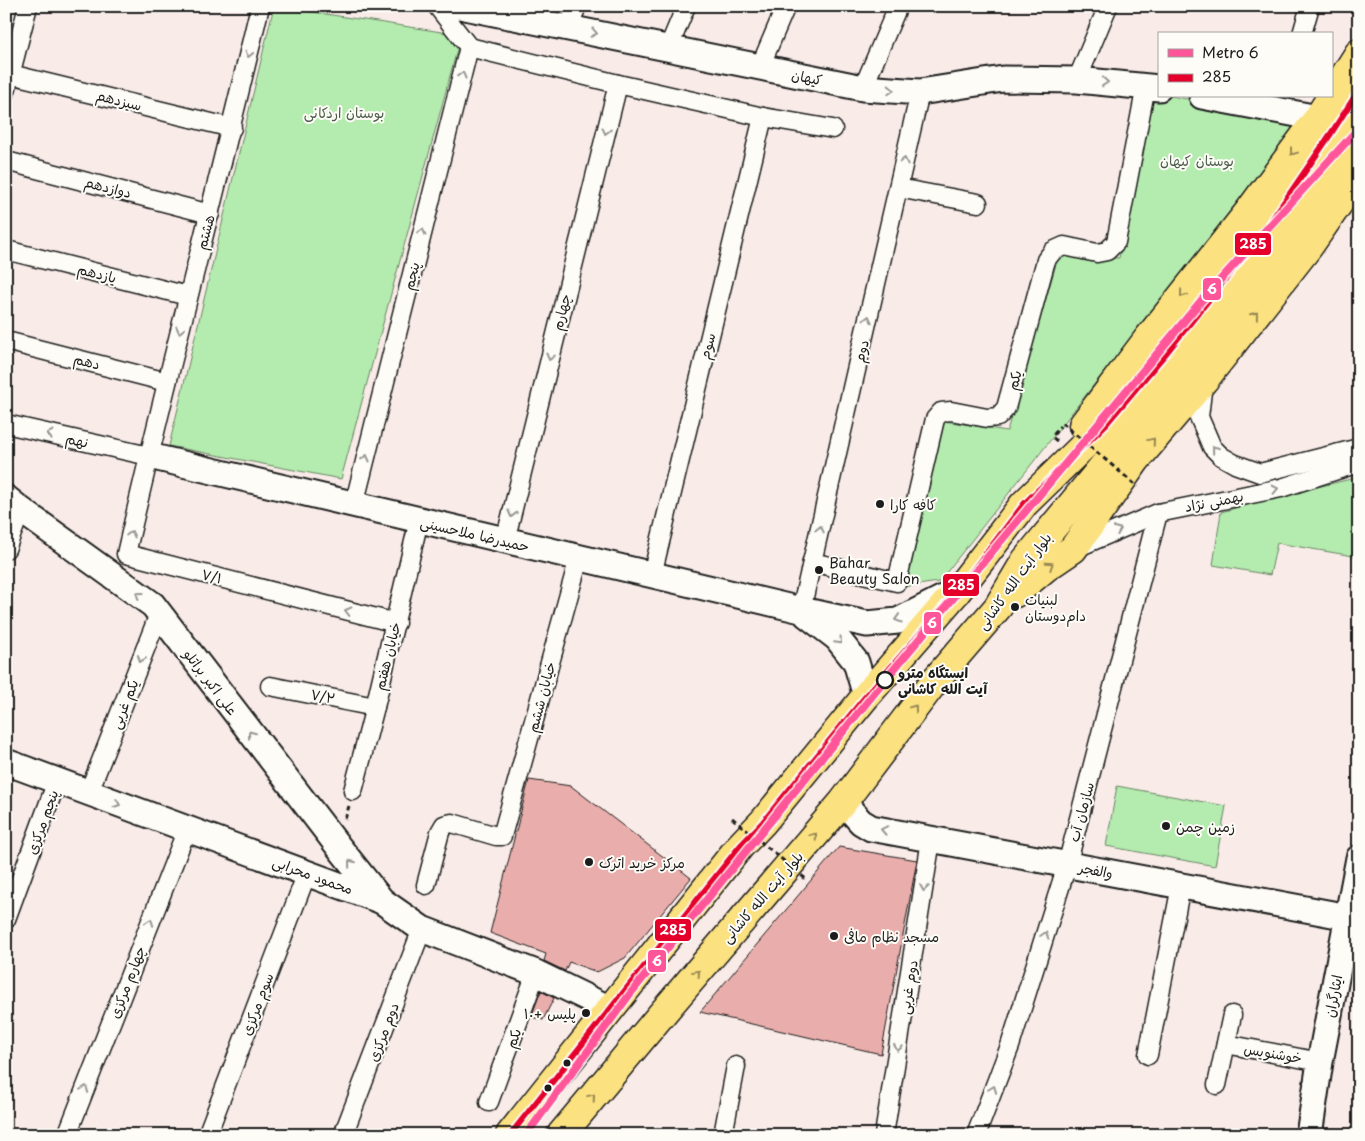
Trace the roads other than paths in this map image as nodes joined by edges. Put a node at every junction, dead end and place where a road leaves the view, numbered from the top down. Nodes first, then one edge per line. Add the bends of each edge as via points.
1 (28, 6) edge
2 (260, 6) edge
3 (437, 6) edge
4 (460, 6) edge
5 (686, 6) edge
6 (786, 6) edge
7 (898, 6) edge
8 (1108, 6) edge
9 (1310, 6) edge
10 (572, 17) edge
11 (1303, 32) edge
12 (469, 47) junction
13 (668, 48) junction
14 (1359, 53) edge
15 (760, 67) junction
16 (8, 79) edge
17 (1076, 80) junction
18 (618, 84) junction
19 (1152, 87) edge
20 (863, 88) junction
21 (1359, 90) edge
22 (920, 92) junction
23 (1332, 96) edge
24 (1225, 98) edge
25 (1331, 98) edge
26 (1281, 103) edge
27 (763, 117) junction
28 (1318, 118) junction
29 (232, 128) junction
30 (833, 129) dead end
31 (1359, 133) edge
32 (6, 161) edge
33 (1359, 174) edge
34 (898, 188) junction
35 (978, 202) dead end
36 (210, 214) junction
37 (6, 250) edge
38 (188, 296) junction
39 (6, 341) edge
40 (1204, 380) junction
41 (167, 382) junction
42 (6, 424) edge
43 (1359, 448) edge
44 (148, 456) junction
45 (1359, 462) edge
46 (14, 504) edge
47 (1024, 504) junction
48 (354, 505) junction
49 (1158, 513) junction
50 (419, 520) junction
51 (505, 541) junction
52 (6, 549) edge
53 (1074, 549) junction
54 (579, 558) junction
55 (812, 562) junction
56 (652, 575) junction
57 (957, 591) junction
58 (998, 606) junction
59 (801, 610) junction
60 (159, 614) junction
61 (396, 623) junction
62 (270, 686) dead end
63 (866, 696) junction
64 (375, 707) junction
65 (6, 762) edge
66 (57, 781) junction
67 (353, 791) dead end
68 (88, 794) junction
69 (844, 802) junction
70 (187, 829) junction
71 (932, 840) junction
72 (1359, 858) edge
73 (1067, 865) junction
74 (307, 873) junction
75 (426, 886) dead end
76 (1181, 886) junction
77 (382, 900) junction
78 (1353, 918) edge
79 (6, 920) edge
80 (422, 929) junction
81 (536, 973) junction
82 (610, 1009) junction
83 (1232, 1015) dead end
84 (1226, 1044) junction
85 (1148, 1055) dead end
86 (1320, 1062) junction
87 (736, 1066) dead end
88 (1217, 1085) dead end
89 (489, 1102) dead end
90 (67, 1135) edge
91 (207, 1135) edge
92 (344, 1135) edge
93 (510, 1135) edge
94 (561, 1135) edge
95 (723, 1135) edge
96 (884, 1135) edge
97 (976, 1135) edge
98 (1308, 1135) edge

1 - 16 street
2 -> 29 street, هشتم
3 - 12 street
4 - 10 street, کیهان
5 - 13 street
6 - 15 street
7 - 20 street
8 - 17 street
9 - 11 street
10 -> 13 street, کیهان
12 - 18 street
48 -> 12 street, پنجم
13 - 15 street, کیهان
14 - 23 main road
15 - 20 street, کیهان
16 - 29 street, سیزدهم
17 -> 19 street, کیهان
17 - 22 street, کیهان via 1003,80
18 - 27 street
18 -> 51 street, چهارم
19 - 55 street, یکم via 1116,242 1107,251 1097,253 1064,246 1053,250 1046,260 1006,408 998,417 951,411 941,412 935,419 897,582
20 -> 22 street, کیهان
21 - 47 main road via 1266,227 1166,353 1106,424
34 -> 22 street, دوم
24 - 26 street
25 - 28 main road
26 - 28 street
27 - 30 street
27 - 56 street, سوم
28 -> 47 main road
29 - 36 street, هشتم
31 - 58 main road, بلوار آیت الله کاشانی via 1292,229 1200,349 1026,560
32 - 36 street, دوازدهم
40 -> 33 main road via 1309,246
34 - 35 street
55 -> 34 street, دوم
36 - 38 street, هشتم
37 - 38 street, یازدهم
38 -> 41 street, هشتم
39 - 41 street, دهم
43 -> 40 street, بهمنی نژاد via 1260,473 1235,464 1212,447 1198,417
53 -> 40 main road via 1136,460
41 - 44 street, هشتم
44 -> 42 street, نهم
44 - 48 street, حمیدرضا ملاحسینی
61 -> 44 street, ۷/۱ via 126,554
49 -> 45 street, بهمنی نژاد via 1281,488
46 - 52 street
60 -> 46 street, علی اکبر براتلو via 153,605
47 - 57 main road
48 - 50 street, حمیدرضا ملاحسینی
53 -> 49 street, بهمنی نژاد
49 - 73 street, سازمان آب
50 - 51 street, حمیدرضا ملاحسینی
50 - 61 street, خیابان هفتم
51 - 54 street, حمیدرضا ملاحسینی
58 -> 53 main road
54 - 56 street, حمیدرضا ملاحسینی
54 - 75 street, خیابان ششم via 502,836 452,823 444,825
55 - 59 street, دوم
56 - 59 street, حمیدرضا ملاحسینی
57 -> 59 street, حمیدرضا ملاحسینی via 898,621 868,624
57 - 63 main road
69 -> 58 main road, بلوار آیت الله کاشانی via 937,678
59 -> 63 street via 837,638 856,662
60 -> 68 street, یکم غربی
77 -> 60 street, علی اکبر براتلو
61 - 64 street, خیابان هفتم
62 - 64 street, ۷/۲
63 - 82 main road via 740,846
64 - 67 street, خیابان هفتم
65 - 66 street, محمود محرابی
66 - 68 street, محمود محرابی
66 - 79 street, پنجم مرکزی
68 -> 70 street, محمود محرابی
71 -> 69 street, والفجر via 871,828 861,822
94 -> 69 main road, بلوار آیت الله کاشانی
70 - 74 street, محمود محرابی
90 -> 70 street, چهارم مرکزی
71 - 73 street, والفجر
71 -> 96 street, دوم غربی
72 - 78 street, ایثارگران
73 - 76 street, والفجر
97 -> 73 street, سازمان آب via 1010,1046
74 - 77 street, محمود محرابی
74 - 91 street, سوم مرکزی
76 - 78 street, والفجر
76 - 85 street
77 - 80 street, محمود محرابی
78 - 86 street, ایثارگران
80 - 81 street, محمود محرابی
80 - 92 street, دوم مرکزی
81 - 82 street, محمود محرابی
81 - 89 street, یکم
82 - 93 main road
83 - 84 street
84 - 86 street, خوشنویس
84 - 88 street
86 - 98 street, ایثارگران
87 - 95 street

